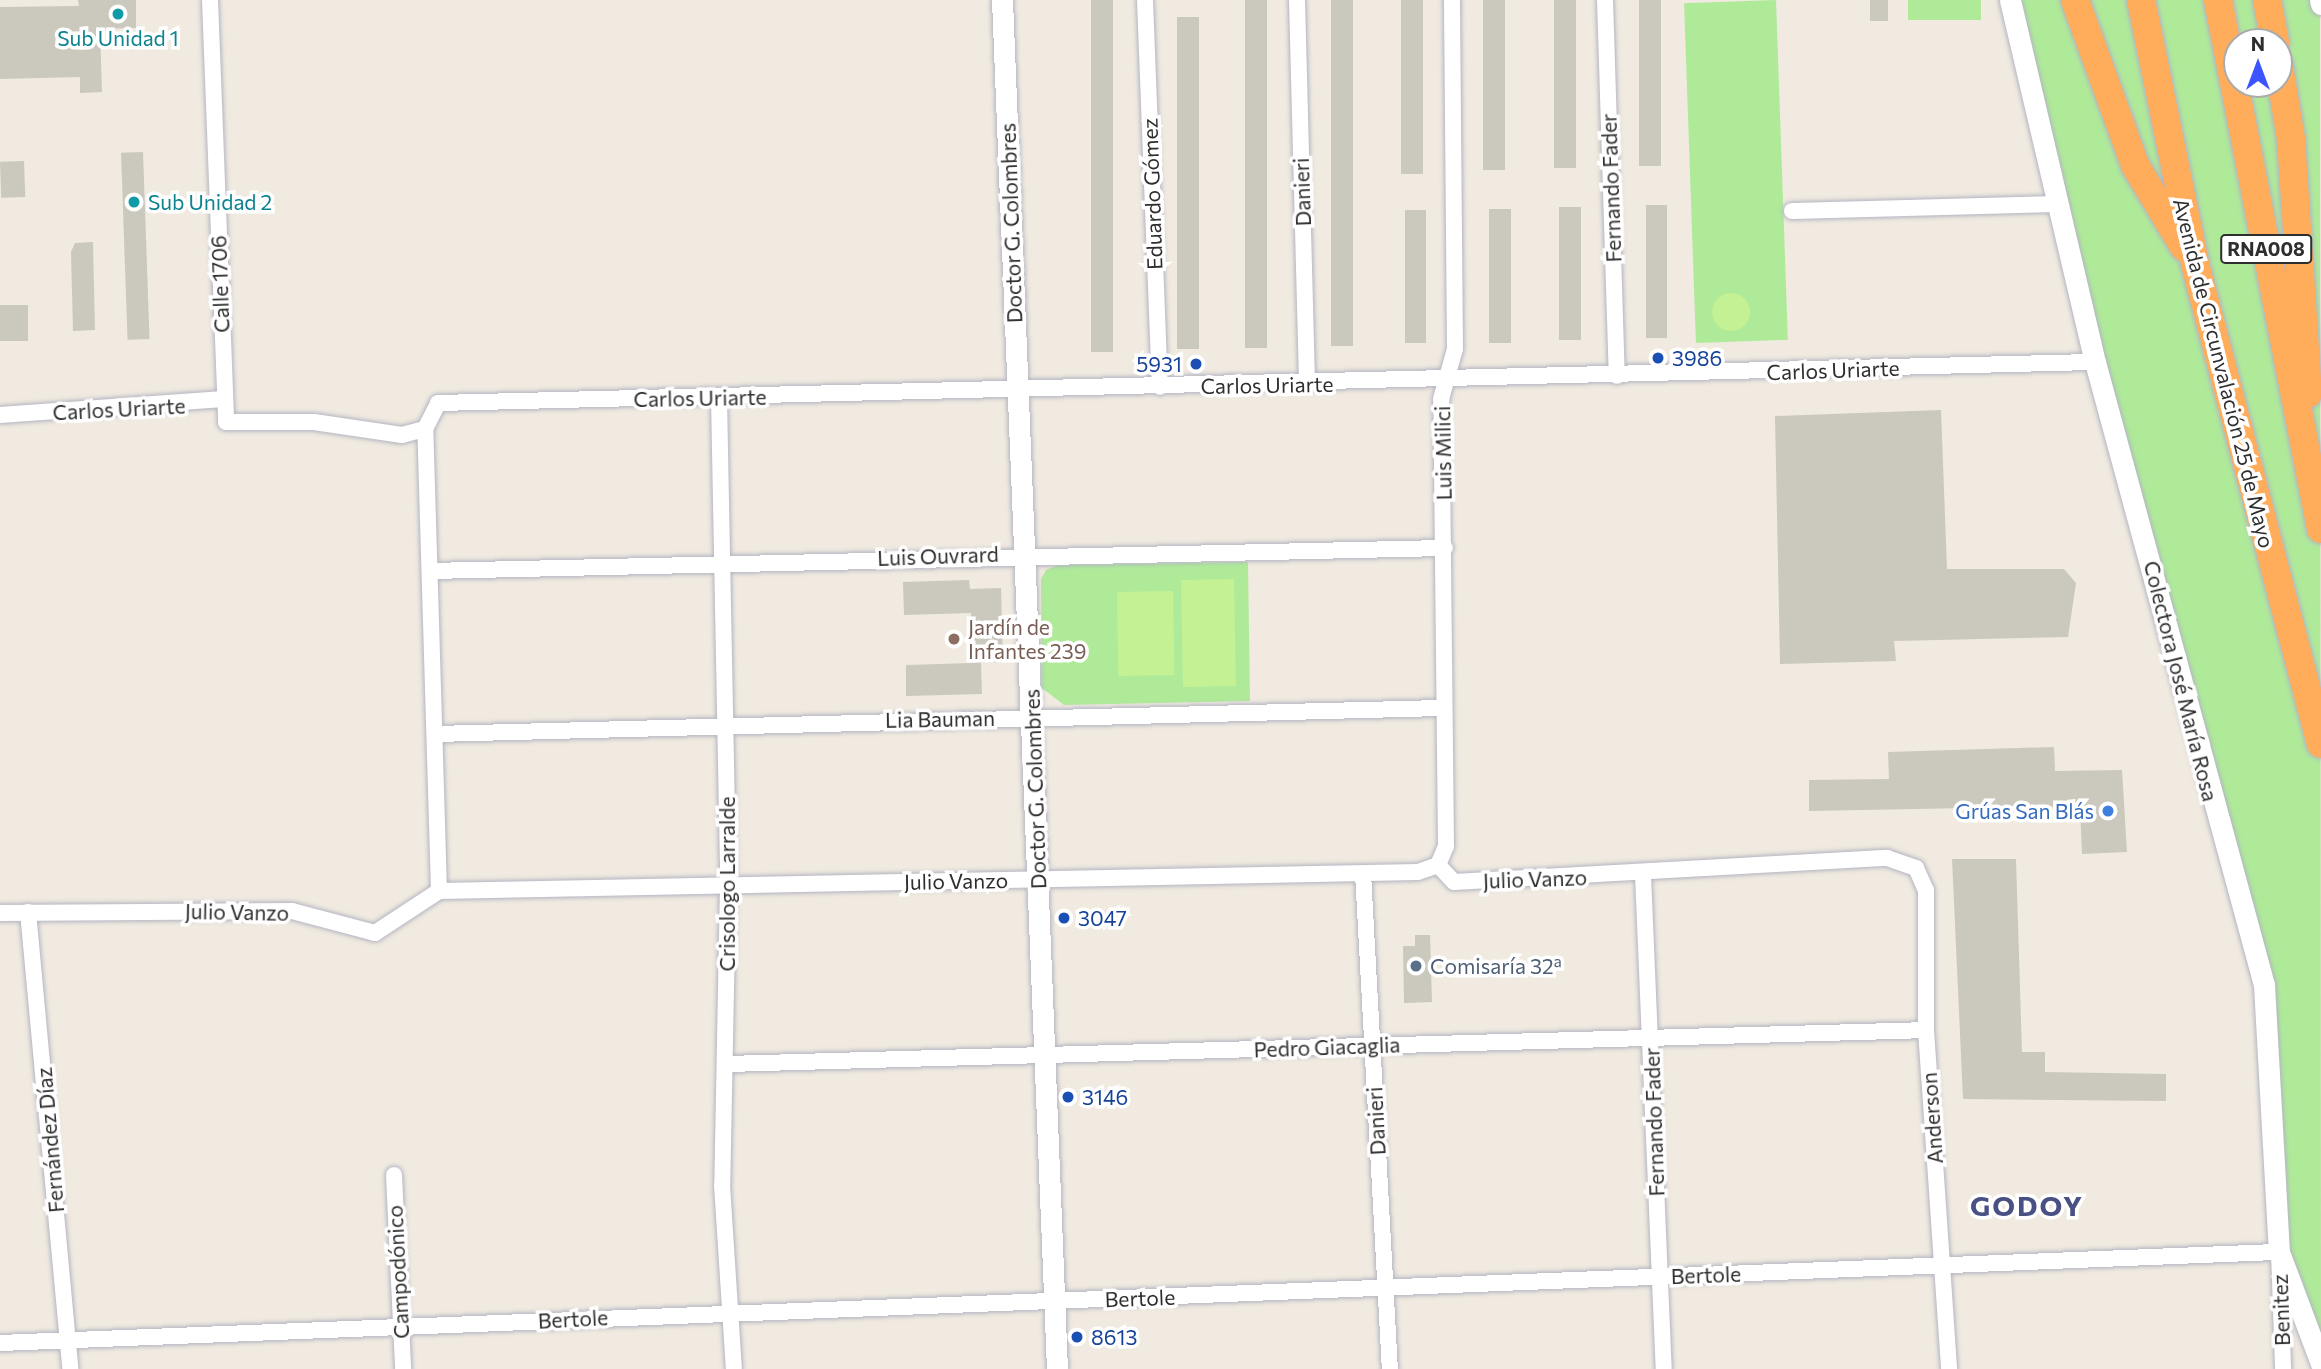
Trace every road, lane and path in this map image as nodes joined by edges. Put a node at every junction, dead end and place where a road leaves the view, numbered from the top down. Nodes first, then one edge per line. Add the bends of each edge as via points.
1 (210, 0) edge
2 (1002, 0) edge
3 (1145, 0) edge
4 (1297, 0) edge
5 (1452, 0) edge
6 (1605, 0) edge
7 (2010, 0) edge
8 (2075, 0) edge
9 (2141, 0) edge
10 (2218, 0) edge
11 (2267, 0) edge
12 (2272, 28) edge
13 (2283, 98) edge
14 (2058, 204) junction
15 (1792, 211) dead end
16 (2195, 264) junction
17 (2095, 362) junction
18 (1617, 376) junction
19 (1446, 379) junction
20 (1307, 384) junction
21 (1160, 387) junction
22 (1021, 393) junction
23 (719, 398) junction
24 (223, 399) junction
25 (0, 415) edge
26 (425, 429) junction
27 (2313, 498) junction
28 (2321, 529) edge
29 (1446, 548) junction
30 (1028, 553) junction
31 (722, 562) junction
32 (430, 571) junction
33 (1444, 708) junction
34 (1033, 716) junction
35 (725, 723) junction
36 (435, 734) junction
37 (2321, 744) edge
38 (1438, 865) junction
39 (1916, 868) joint
40 (1363, 873) junction
41 (1643, 875) junction
42 (1037, 880) junction
43 (728, 885) junction
44 (439, 891) junction
45 (28, 912) junction
46 (0, 913) edge
47 (1927, 1030) junction
48 (1650, 1038) junction
49 (1372, 1046) junction
50 (1045, 1055) junction
51 (727, 1064) junction
52 (394, 1175) dead end
53 (2280, 1252) junction
54 (1942, 1265) junction
55 (1660, 1277) junction
56 (1385, 1288) junction
57 (1055, 1301) junction
58 (731, 1312) junction
59 (401, 1327) junction
60 (68, 1340) junction
61 (0, 1343) edge
62 (2321, 1364) edge
63 (70, 1369) edge
64 (403, 1369) edge
65 (734, 1369) edge
66 (1057, 1369) edge
67 (1390, 1369) edge
68 (1664, 1369) edge
69 (1949, 1369) edge
70 (2283, 1369) edge

1 - 24 street, Calle 1706
2 - 22 main road, Doctor G. Colombres
3 - 21 street, Eduardo Gómez
4 - 20 street, Danieri
5 - 19 street, Luis Milici via 1454,349
6 - 18 street, Fernando Fader
7 - 14 main road, Colectora José María Rosa
8 - 16 highway via 2135,165
9 - 16 highway, Avenida de Circunvalación 25 de Mayo / RNA008
10 - 27 highway, RNA008
11 - 12 highway
13 - 27 highway, RNA008 via 2303,281
14 - 15 street
14 - 17 main road, Colectora José María Rosa
16 - 37 highway, Avenida de Circunvalación 25 de Mayo / RNA008
17 - 18 street, Carlos Uriarte
17 - 53 main road, Colectora José María Rosa via 2264,985
18 - 19 street, Carlos Uriarte
19 - 20 street, Carlos Uriarte
19 - 29 street, Luis Milici
20 - 21 street, Carlos Uriarte
21 - 22 street, Carlos Uriarte
22 - 23 street, Carlos Uriarte
22 - 30 main road, Doctor G. Colombres
23 - 26 street, Carlos Uriarte via 438,403
23 - 31 street, Crisologo Larralde
24 - 25 street, Carlos Uriarte
24 - 26 street via 226,422 314,422 402,435
26 - 32 street
27 - 28 highway, RNA008
29 - 30 street, Luis Ouvrard
29 - 33 street, Luis Milici
30 - 31 street, Luis Ouvrard
30 - 34 main road, Doctor G. Colombres
31 - 32 street, Luis Ouvrard
31 - 35 street, Crisologo Larralde
32 - 36 street
33 - 34 street, Lia Bauman
33 - 38 street, Luis Milici via 1446,846
34 - 35 street, Lia Bauman
34 - 42 main road, Doctor G. Colombres
35 - 36 street, Lia Bauman
35 - 43 street, Crisologo Larralde
36 - 44 street
38 - 40 street, Julio Vanzo
38 - 41 street, Julio Vanzo via 1454,882
39 - 41 street, Julio Vanzo via 1887,858
39 - 47 street, Anderson via 1926,890
40 - 42 street, Julio Vanzo
40 - 49 street, Danieri
41 - 48 street, Fernando Fader
42 - 43 street, Julio Vanzo
42 - 50 main road, Doctor G. Colombres
43 - 44 street, Julio Vanzo
43 - 51 street, Crisologo Larralde
44 - 45 street, Julio Vanzo via 375,933 292,911
45 - 46 street, Julio Vanzo
45 - 60 street, Fernández Díaz
47 - 48 street, Pedro Giacaglia
47 - 54 street, Anderson
48 - 49 street, Pedro Giacaglia
48 - 55 street, Fernando Fader
49 - 50 street, Pedro Giacaglia
49 - 56 street, Danieri
50 - 51 street, Pedro Giacaglia
50 - 57 main road, Doctor G. Colombres
51 - 58 street, Crisologo Larralde via 722,1185
52 - 59 street, Campodónico
53 - 54 street, Bertole
53 - 62 main road, Colectora José María Rosa
53 - 70 street, Benitez
54 - 55 street, Bertole
54 - 69 street, Anderson
55 - 56 street, Bertole
55 - 68 street, Fernando Fader
56 - 57 street, Bertole
56 - 67 street, Danieri
57 - 58 street, Bertole
57 - 66 main road, Doctor G. Colombres
58 - 59 street, Bertole
58 - 65 street, Crisologo Larralde
59 - 60 street, Bertole
59 - 64 street, Campodónico
60 - 61 street, Bertole
60 - 63 street, Fernández Díaz

